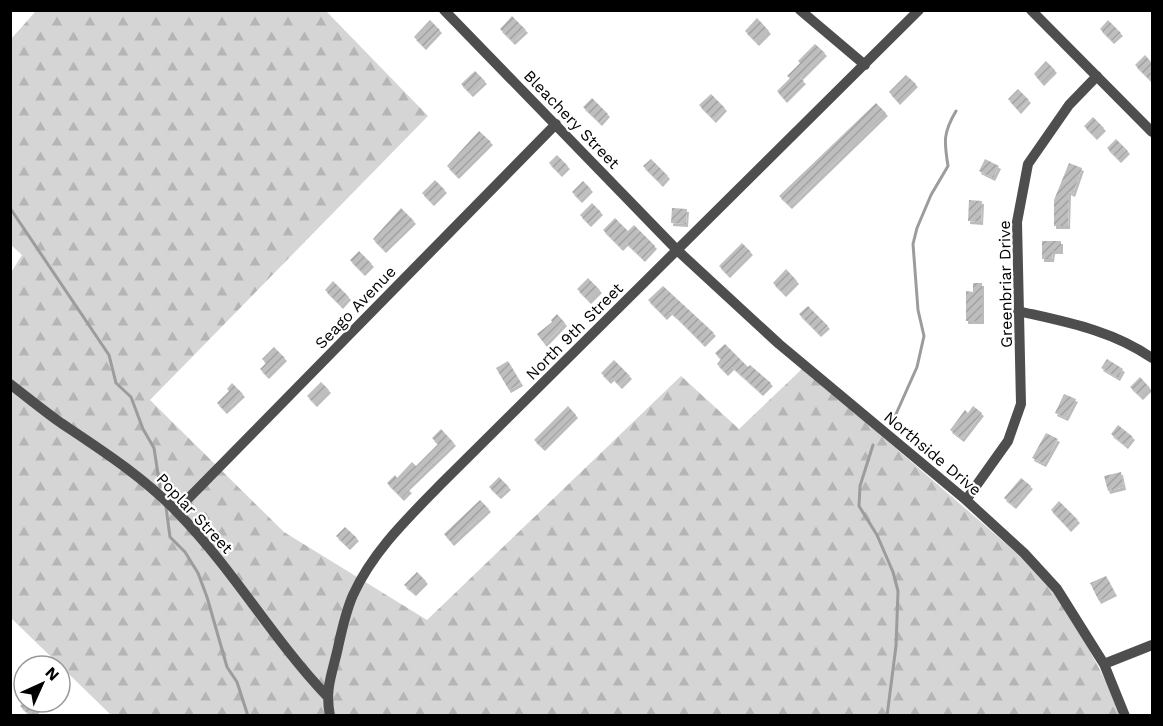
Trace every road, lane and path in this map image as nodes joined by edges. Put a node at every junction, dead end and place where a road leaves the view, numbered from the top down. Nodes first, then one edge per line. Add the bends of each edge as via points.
1 (444, 10) edge
2 (801, 10) edge
3 (918, 10) edge
4 (1032, 10) edge
5 (865, 65) junction
6 (1097, 76) junction
7 (556, 124) junction
8 (1152, 132) edge
9 (677, 250) junction
10 (1018, 311) junction
11 (1152, 358) edge
12 (10, 384) edge
13 (966, 500) junction
14 (176, 511) junction
15 (1152, 645) edge
16 (1104, 664) junction
17 (326, 695) junction
18 (330, 716) edge
19 (1125, 716) edge

1 - 7 street, Bleachery Street
2 - 5 street
3 - 5 street, North 9th Street
4 - 6 street
5 - 9 street, North 9th Street
6 - 8 street
6 - 10 street, Greenbriar Drive via 1069,105 1028,164 1017,222
7 - 9 street, Bleachery Street
7 - 14 street, Seago Avenue
9 - 13 street, Northside Drive via 779,344
9 - 17 street, North 9th Street via 406,519 371,562 352,597
10 - 11 street via 1090,327 1134,345
10 - 13 street, Greenbriar Drive via 1021,404 1008,441
12 - 14 street, Poplar Street via 128,467
13 - 16 street, Northside Drive via 1057,589
14 - 17 street, Poplar Street
15 - 16 street
16 - 19 street, Northside Drive
17 - 18 street, North 9th Street

